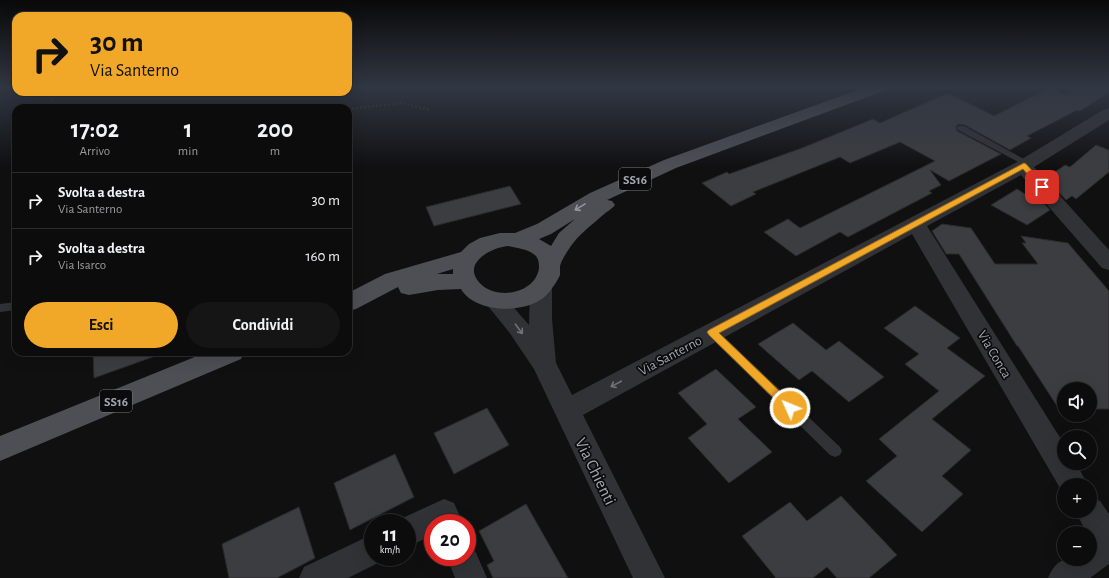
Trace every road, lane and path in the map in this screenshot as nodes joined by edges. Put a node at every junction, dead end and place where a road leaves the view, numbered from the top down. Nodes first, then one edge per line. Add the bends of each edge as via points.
1 (809, 114) edge
2 (1105, 121) edge
3 (961, 128) dead end
4 (758, 133) junction
5 (1025, 164) junction
6 (916, 223) junction
7 (520, 240) junction
8 (469, 257) junction
9 (551, 263) junction
10 (1109, 263) edge
11 (466, 281) junction
12 (541, 288) junction
13 (494, 300) junction
14 (352, 301) edge
15 (352, 302) edge
16 (12, 306) edge
17 (0, 308) edge
18 (712, 332) junction
19 (217, 356) edge
20 (544, 363) junction
21 (566, 410) junction
22 (0, 449) edge
23 (835, 451) dead end
24 (1070, 478) edge
25 (1094, 518) edge
26 (1109, 542) edge
27 (1109, 545) edge
28 (364, 554) edge
29 (466, 566) edge
30 (315, 578) edge
31 (471, 578) edge
32 (649, 578) edge
33 (1064, 578) edge

1 - 4 main road, SS16
2 - 5 street, Via Santerno
3 - 5 lane
4 -> 7 main road, SS16 via 664,166 597,197 544,229
4 - 9 main road, SS16 via 598,209 566,238
5 - 6 street, Via Santerno
5 - 10 street
6 - 18 street, Via Santerno
6 - 24 street, Via Conca
7 - 8 main road, SS16 via 496,240 476,249
7 - 9 main road, SS16 via 540,248
8 - 11 main road via 465,265
8 - 14 main road, SS16 via 393,280
9 - 12 main road, SS16 via 549,276
11 - 13 main road via 472,290
11 - 15 main road, SS16 via 419,284
12 - 13 main road via 532,295 520,299
12 - 20 street, Via Chienti via 540,319
13 -> 20 street, Via Chienti
16 - 17 lane
18 -> 21 street, Via Santerno
18 - 23 lane
19 - 22 main road, SS16
20 - 21 street, Via Chienti
21 - 32 street, Via Chienti
25 - 26 street
27 - 33 street
28 - 30 street
29 - 31 street

